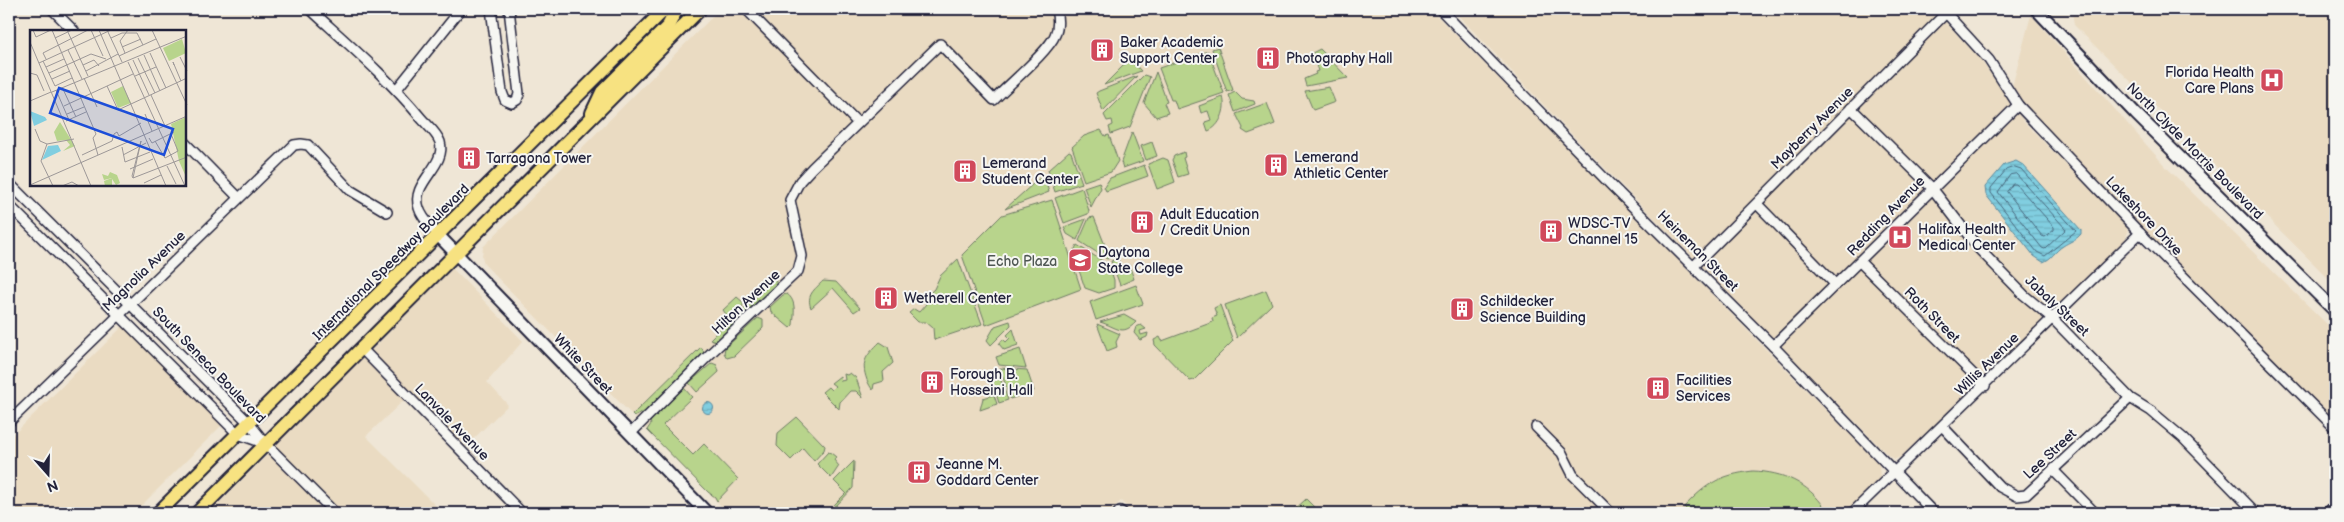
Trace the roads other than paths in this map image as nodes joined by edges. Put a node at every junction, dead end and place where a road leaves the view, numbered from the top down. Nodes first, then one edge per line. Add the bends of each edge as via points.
1 (52, 9) edge
2 (310, 9) edge
3 (462, 9) edge
4 (491, 9) edge
5 (509, 9) edge
6 (665, 9) edge
7 (677, 9) edge
8 (700, 9) edge
9 (746, 9) edge
10 (1056, 9) edge
11 (1440, 9) edge
12 (2036, 9) edge
13 (1948, 11) edge
14 (73, 30) edge
15 (397, 89) junction
16 (2018, 105) junction
17 (1851, 108) junction
18 (590, 120) junction
19 (858, 123) junction
20 (186, 144) edge
21 (9, 183) edge
22 (1932, 188) junction
23 (239, 198) junction
24 (1757, 204) junction
25 (9, 205) edge
26 (388, 212) dead end
27 (2140, 233) junction
28 (439, 236) junction
29 (456, 254) junction
30 (1860, 262) junction
31 (1694, 266) junction
32 (1836, 285) junction
33 (130, 304) junction
34 (2335, 311) edge
35 (119, 315) junction
36 (2053, 320) junction
37 (1773, 346) junction
38 (362, 349) junction
39 (189, 363) junction
40 (178, 373) junction
41 (1984, 386) junction
42 (2130, 398) junction
43 (9, 422) edge
44 (250, 423) junction
45 (1536, 427) dead end
46 (1943, 427) junction
47 (2335, 428) edge
48 (238, 434) junction
49 (630, 434) junction
50 (266, 444) junction
51 (2053, 470) junction
52 (1894, 471) junction
53 (2335, 508) edge
54 (158, 513) edge
55 (197, 513) edge
56 (335, 513) edge
57 (522, 513) edge
58 (707, 513) edge
59 (1611, 513) edge
60 (1852, 513) edge
61 (1934, 513) edge
62 (2096, 513) edge
63 (2256, 513) edge
64 (2329, 513) edge

1 - 14 street
2 - 15 street
3 - 15 street
4 - 5 street via 502,92 512,103 519,94
6 - 28 main road, International Speedway Boulevard
7 - 18 main road via 668,26 602,92
8 - 18 main road
9 - 19 street
10 - 19 street, Hilton Avenue via 1055,35 1047,48 994,100 940,44
11 - 31 street, Heineman Street
12 - 34 main road, North Clyde Morris Boulevard via 2136,114
13 - 16 street, Lakeshore Drive via 1989,60
13 - 17 street, Mayberry Avenue
15 - 28 street via 440,144 437,162 417,198 418,208
16 - 22 street, Redding Avenue
16 - 27 street, Lakeshore Drive
17 - 22 street, Jabaly Street
17 - 24 street, Mayberry Avenue
18 - 29 main road
19 - 49 street, Hilton Avenue via 800,181 790,200 802,256 798,271
20 - 23 street
21 - 33 street, South Seneca Boulevard
22 - 30 street, Redding Avenue
22 - 36 street, Jabaly Street via 1979,249
23 - 26 street, Magnolia Avenue via 294,145 301,144 308,145 350,190
23 - 33 street, Magnolia Avenue
24 - 31 street, Mayberry Avenue
24 - 32 street
25 - 35 street, South Seneca Boulevard
27 - 36 street, Willis Avenue
27 - 47 street, Lakeshore Drive
28 - 29 main road, White Street
28 - 44 main road, International Speedway Boulevard
29 - 38 main road
29 - 49 main road, White Street
30 - 32 street, Redding Avenue
30 - 41 street, Roth Street
31 - 37 street, Heineman Street
32 - 37 street, Redding Avenue
33 - 35 street, Magnolia Avenue
33 - 39 street, South Seneca Boulevard
35 - 40 street, South Seneca Boulevard
35 - 43 street, Magnolia Avenue
36 - 41 street, Willis Avenue
36 - 42 street, Jabaly Street
37 - 52 street, Heineman Street
38 - 50 main road
38 - 57 street, Lanvale Avenue
39 - 40 street
39 - 44 street, South Seneca Boulevard
40 - 48 street, South Seneca Boulevard
41 - 46 street, Willis Avenue
42 - 51 street, Lee Street
42 - 63 street, Jabaly Street via 2183,438
44 - 48 main road, International Speedway Boulevard
44 - 50 street, South Seneca Boulevard
45 - 59 street via 1562,453 1573,475
46 - 51 street, Lee Street via 2008,493 2026,495
46 - 52 street, Willis Avenue
48 - 50 street, South Seneca Boulevard
48 - 54 main road, International Speedway Boulevard
49 - 58 main road, White Street
50 - 55 main road
50 - 56 street
51 - 62 street
52 - 60 street, Willis Avenue
52 - 61 street, Heineman Street
53 - 64 main road

